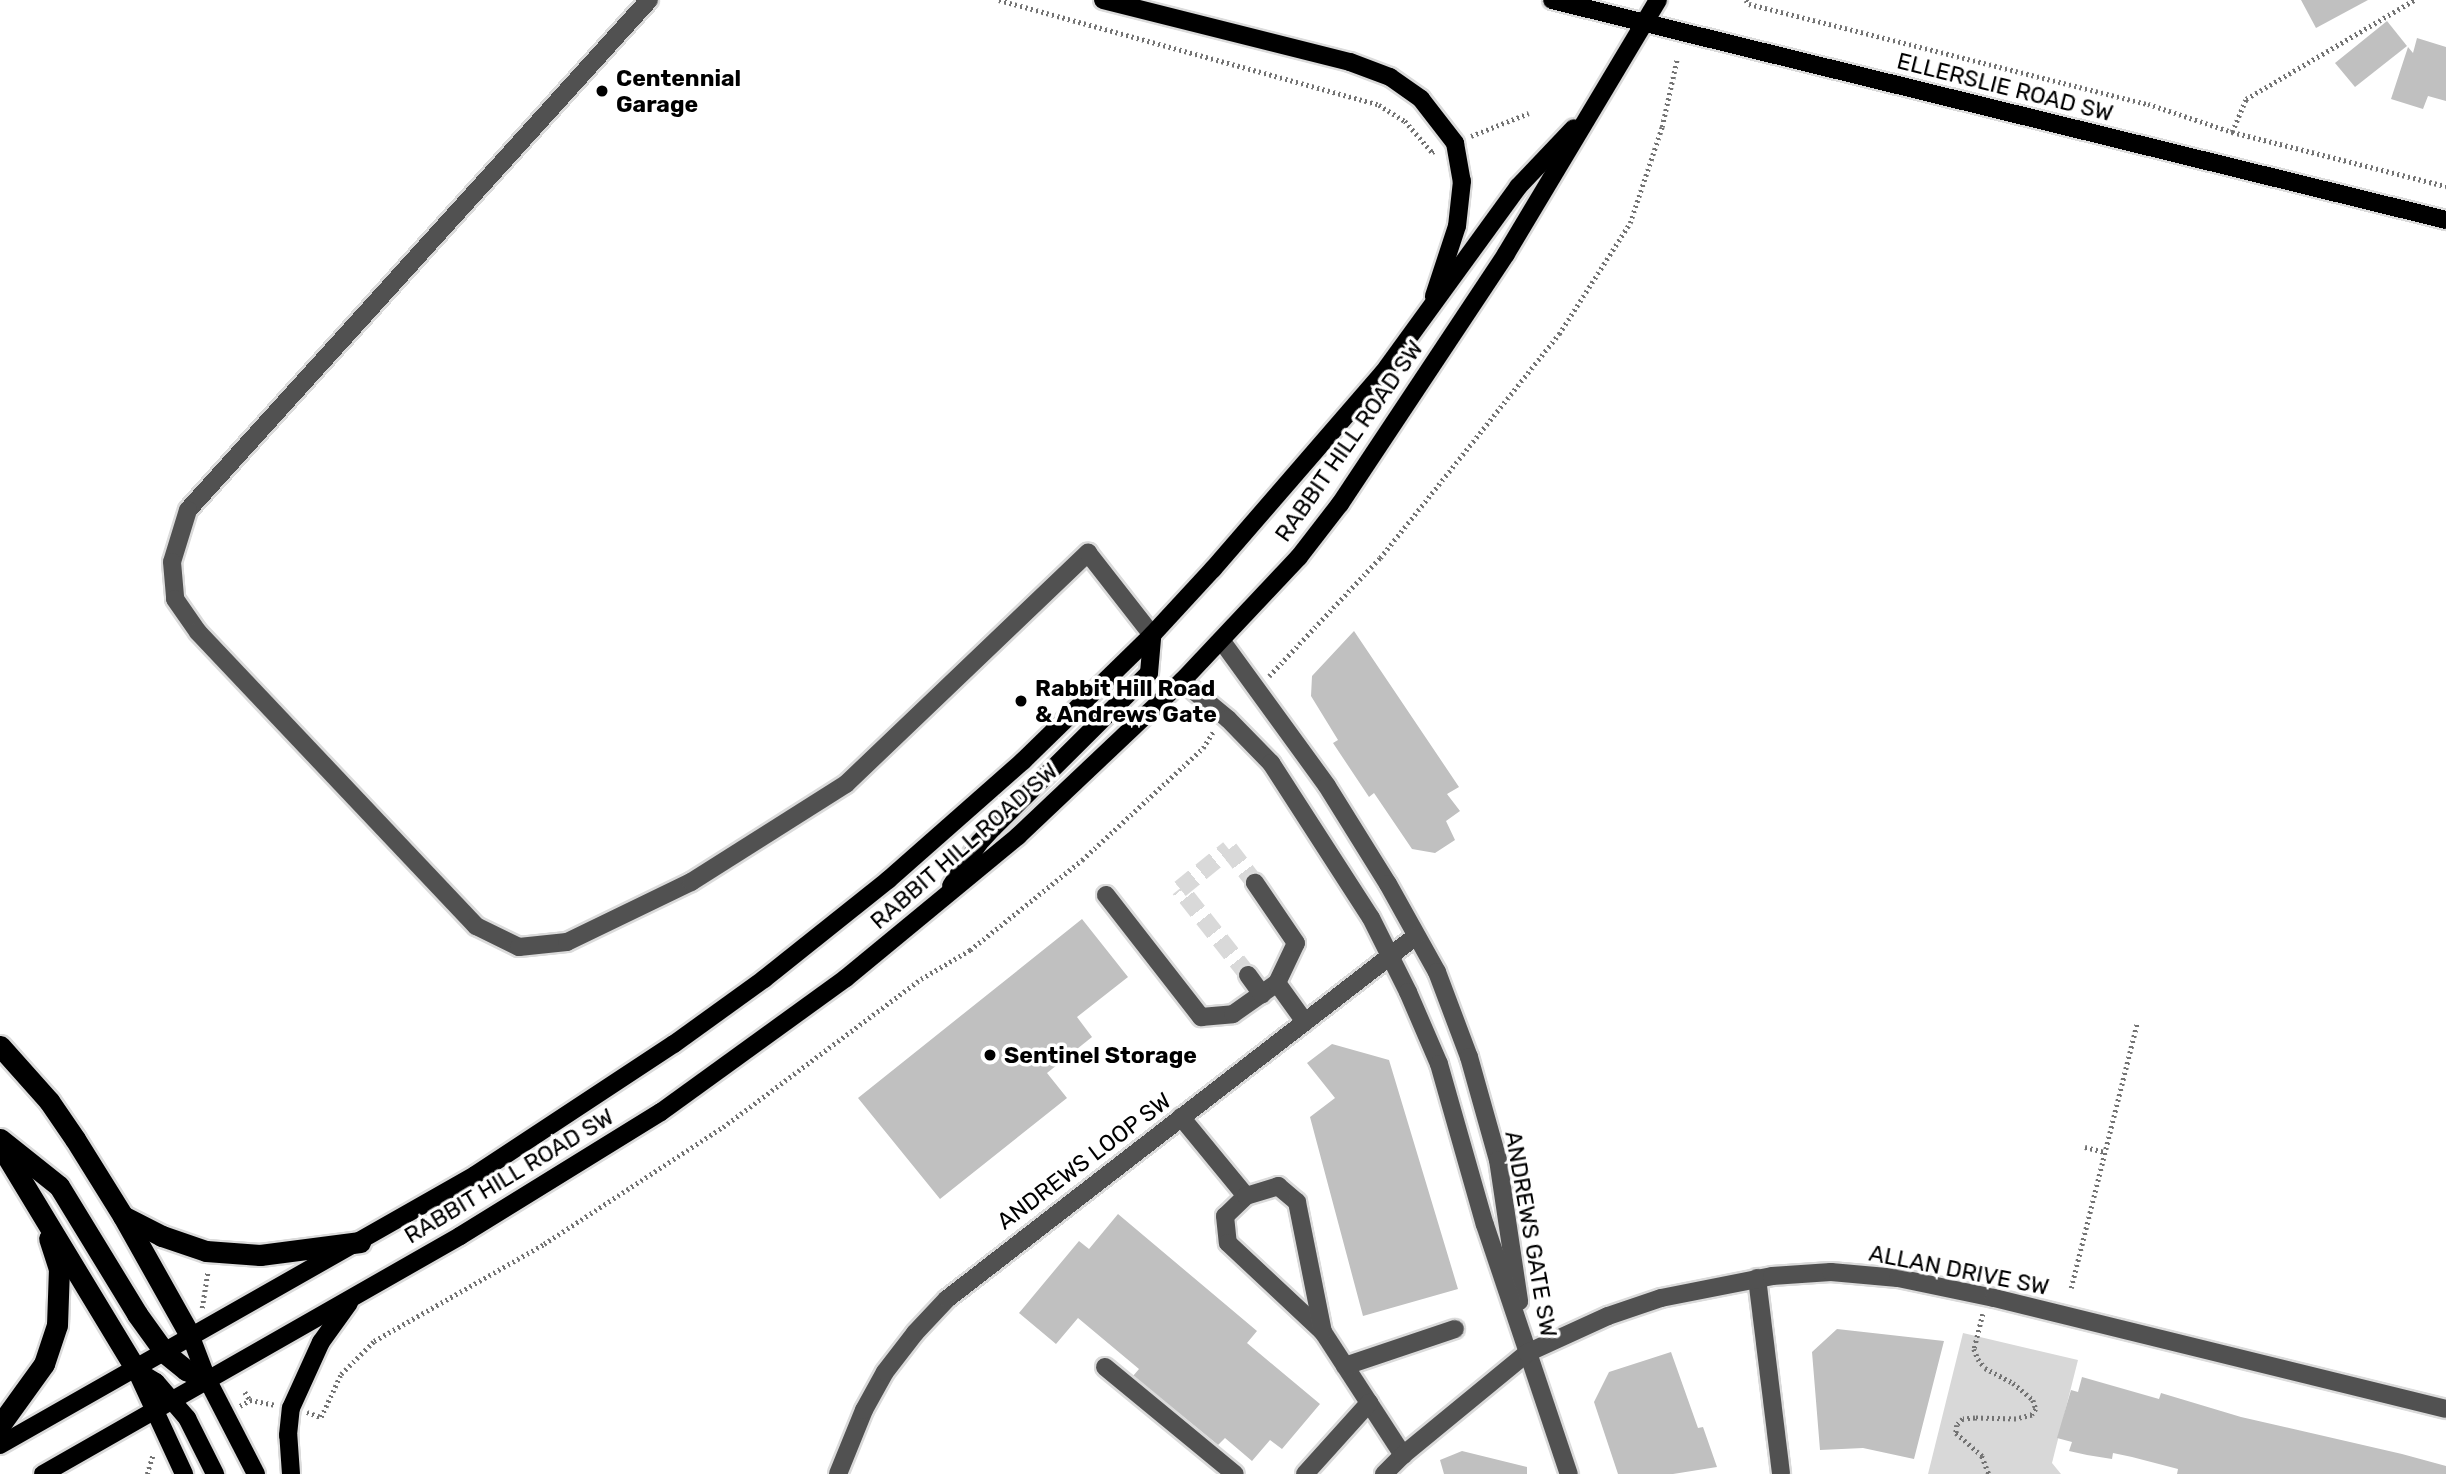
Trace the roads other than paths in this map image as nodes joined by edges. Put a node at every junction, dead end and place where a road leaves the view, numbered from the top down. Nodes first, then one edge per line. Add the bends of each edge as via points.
1 (649, 0) edge
2 (1103, 0) edge
3 (1552, 0) edge
4 (1658, 0) edge
5 (1644, 23) junction
6 (1601, 100) junction
7 (2446, 220) edge
8 (1430, 312) junction
9 (1152, 635) junction
10 (1221, 639) junction
11 (1182, 681) junction
12 (1255, 883) tunnel mouth
13 (1106, 895) dead end
14 (942, 901) junction
15 (1416, 936) junction
16 (1391, 957) junction
17 (1248, 975) tunnel mouth
18 (1269, 988) junction
19 (1305, 1021) junction
20 (0, 1046) edge
21 (1181, 1117) junction
22 (0, 1139) edge
23 (0, 1145) edge
24 (1246, 1196) junction
25 (40, 1210) junction
26 (123, 1216) junction
27 (360, 1242) junction
28 (1757, 1278) junction
29 (353, 1297) junction
30 (1455, 1329) dead end
31 (1323, 1332) junction
32 (191, 1337) junction
33 (165, 1353) junction
34 (1527, 1353) junction
35 (1345, 1366) junction
36 (1105, 1367) dead end
37 (135, 1370) junction
38 (207, 1379) junction
39 (173, 1400) junction
40 (1369, 1403) junction
41 (2446, 1409) edge
42 (154, 1410) junction
43 (0, 1425) edge
44 (0, 1444) edge
45 (1403, 1455) junction
46 (43, 1474) edge
47 (184, 1474) edge
48 (215, 1474) edge
49 (256, 1474) edge
50 (291, 1474) edge
51 (838, 1474) edge
52 (1235, 1474) edge
53 (1305, 1474) edge
54 (1384, 1474) edge
55 (1569, 1474) edge
56 (1781, 1474) edge

1 - 9 street via 188,510 172,562 174,587 175,599 198,632 476,926 519,947 567,942 691,882 846,784 1088,554
2 - 8 main road via 1350,62 1390,77 1421,99 1455,143 1462,181 1457,226
3 - 5 main road, ELLERSLIE ROAD SW
4 - 5 main road, RABBIT HILL ROAD SW
5 - 6 main road, RABBIT HILL ROAD SW
5 - 7 main road, ELLERSLIE ROAD SW
6 - 8 main road, RABBIT HILL ROAD SW via 1518,187
6 - 10 main road, RABBIT HILL ROAD SW via 1506,254 1340,504 1298,557
8 - 9 main road, RABBIT HILL ROAD SW via 1307,463
9 - 14 main road via 1149,673 978,843
9 - 27 main road, RABBIT HILL ROAD SW via 1013,770 888,880 764,979 582,1106
10 - 11 main road, RABBIT HILL ROAD SW
10 - 15 street, ANDREWS GATE SW via 1327,786
11 - 14 main road, RABBIT HILL ROAD SW
11 - 16 street, ANDREWS GATE SW via 1271,763 1324,841
12 - 18 street via 1296,943
13 - 18 street via 1201,1017 1233,1014
14 - 29 main road, RABBIT HILL ROAD SW via 846,978 661,1112
15 - 16 street, ANDREWS LOOP SW
15 - 34 street, ANDREWS GATE SW via 1437,972 1469,1057 1498,1160
16 - 19 street, ANDREWS LOOP SW
16 - 34 street, ANDREWS GATE SW via 1439,1063
17 - 18 street
18 - 19 street
19 - 21 street, ANDREWS LOOP SW
20 - 26 highway via 49,1101
21 - 24 street
21 - 51 street, ANDREWS LOOP SW via 947,1299 886,1372 864,1410
22 - 33 highway via 60,1185
23 - 25 highway
24 - 31 street via 1225,1216 1228,1243
24 - 31 street via 1278,1186 1297,1202
25 - 37 highway
25 - 43 highway via 59,1269 57,1325 44,1364
26 - 27 highway via 206,1251 260,1255
26 - 32 highway
27 - 32 main road, RABBIT HILL ROAD SW
28 - 34 street, ALLAN DRIVE SW via 1661,1298
28 - 41 street, ALLAN DRIVE SW via 1831,1272 1898,1278
28 - 56 street
29 - 38 main road, RABBIT HILL ROAD SW
29 - 50 main road via 321,1342 290,1408
30 - 35 street
31 - 35 street
32 - 33 main road, RABBIT HILL ROAD SW
32 - 38 main road
33 - 37 main road, RABBIT HILL ROAD SW
33 - 38 highway
34 - 45 street, ALLAN DRIVE SW
34 - 55 street
35 - 40 street
36 - 52 street
37 - 39 main road via 156,1382
37 - 42 main road
37 - 44 main road, RABBIT HILL ROAD SW
38 - 39 main road, RABBIT HILL ROAD SW
38 - 49 main road
39 - 42 main road, RABBIT HILL ROAD SW
39 - 48 main road
40 - 45 street
40 - 53 street
42 - 46 main road, RABBIT HILL ROAD SW
42 - 47 main road
45 - 54 street, ALLAN DRIVE SW

